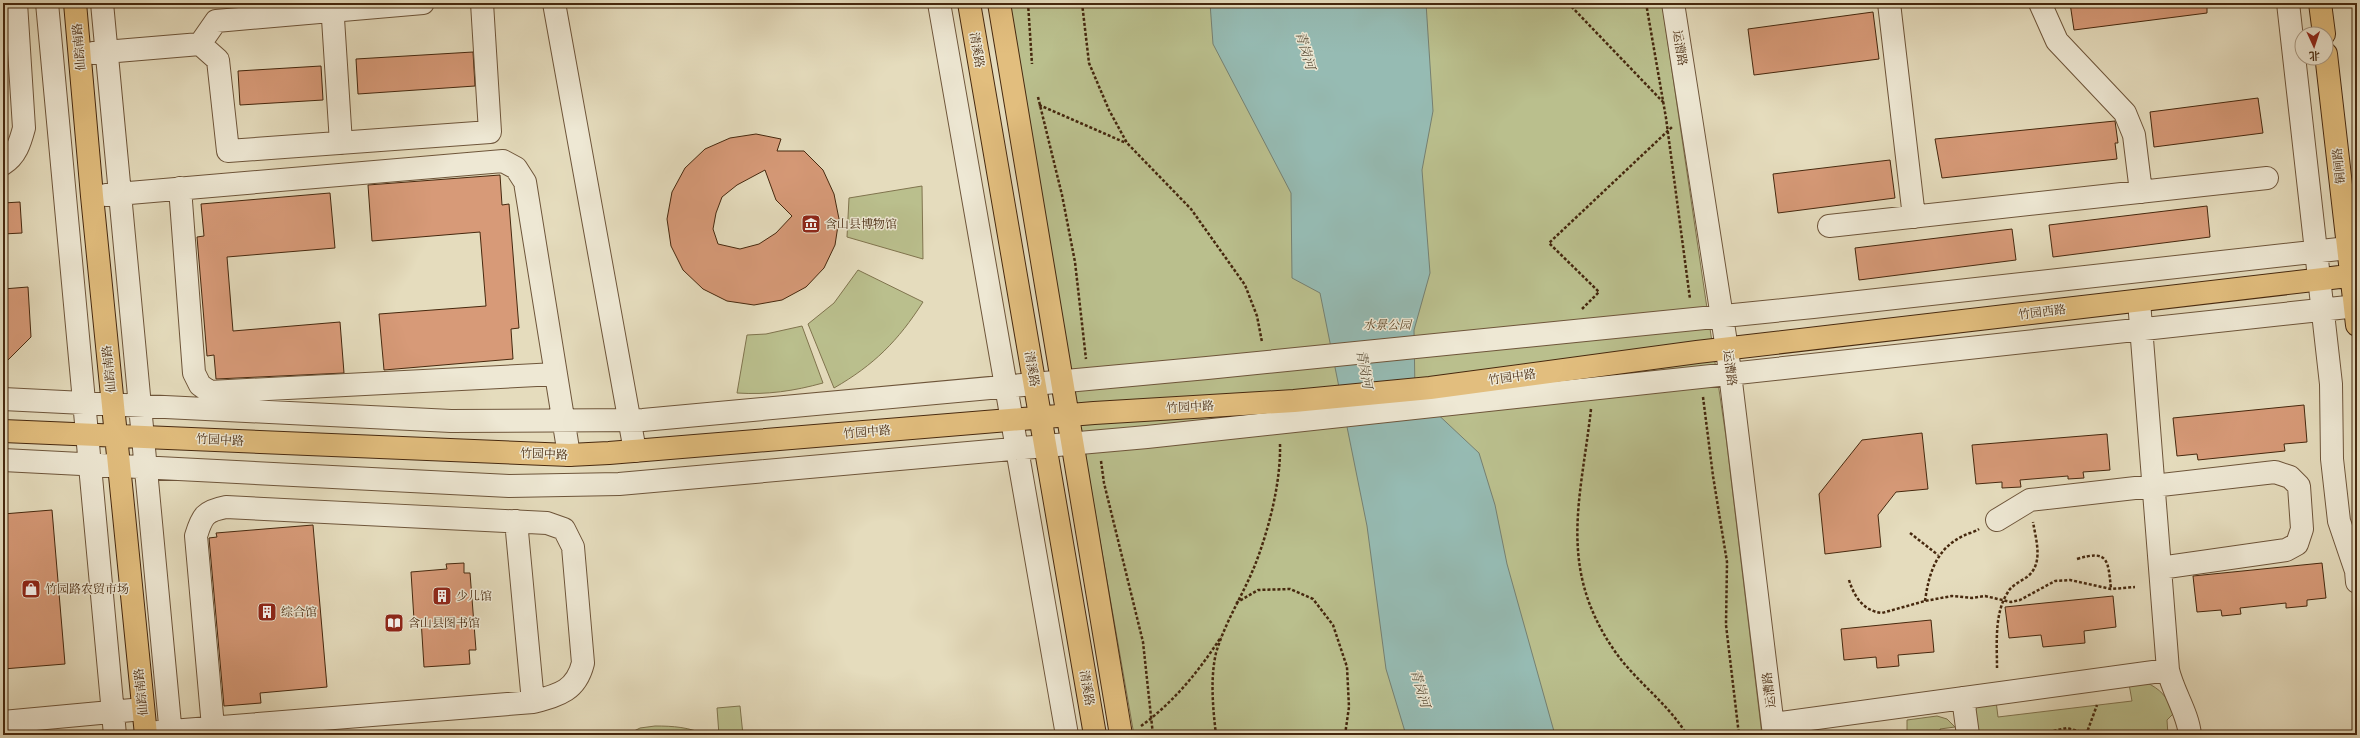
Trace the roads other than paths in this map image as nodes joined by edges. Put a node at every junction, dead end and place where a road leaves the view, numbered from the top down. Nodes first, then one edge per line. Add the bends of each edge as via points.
1 (16, 3) edge
2 (47, 3) edge
3 (75, 3) edge
4 (102, 3) edge
5 (423, 3) edge
6 (482, 3) edge
7 (554, 3) edge
8 (939, 3) edge
9 (969, 3) edge
10 (999, 3) edge
11 (1673, 3) edge
12 (1889, 3) edge
13 (2040, 3) edge
14 (2288, 3) edge
15 (2320, 3) edge
16 (333, 7) edge
17 (215, 12) edge
18 (2323, 26) edge
19 (200, 44) junction
20 (106, 52) junction
21 (79, 55) junction
22 (2328, 66) edge
23 (341, 143) junction
24 (3, 164) edge
25 (2267, 178) dead end
26 (180, 188) junction
27 (2141, 192) junction
28 (120, 194) junction
29 (92, 196) junction
30 (1914, 217) junction
31 (1828, 226) dead end
32 (2352, 247) edge
33 (2316, 251) junction
34 (2354, 276) edge
35 (2319, 280) junction
36 (2139, 301) junction
37 (2323, 310) junction
38 (2356, 313) edge
39 (1722, 316) junction
40 (2141, 330) junction
41 (1727, 349) junction
42 (556, 374) junction
43 (1730, 374) junction
44 (1061, 382) junction
45 (1035, 384) junction
46 (1006, 387) junction
47 (3, 399) edge
48 (84, 403) junction
49 (113, 404) junction
50 (140, 405) junction
51 (1066, 415) junction
52 (1041, 418) junction
53 (1011, 420) junction
54 (630, 421) junction
55 (564, 422) junction
56 (3, 431) edge
57 (87, 434) junction
58 (116, 434) junction
59 (143, 436) junction
60 (1071, 443) junction
61 (1046, 446) junction
62 (1016, 448) junction
63 (635, 451) junction
64 (569, 455) junction
65 (3, 460) edge
66 (90, 465) junction
67 (119, 466) junction
68 (146, 467) junction
69 (2153, 486) junction
70 (1997, 520) road end
71 (516, 521) junction
72 (2160, 568) junction
73 (2357, 582) edge
74 (2168, 670) junction
75 (1963, 698) junction
76 (533, 702) junction
77 (143, 709) junction
78 (113, 712) junction
79 (3, 722) edge
80 (213, 727) junction
81 (1774, 730) edge
82 (171, 733) edge
83 (1129, 733) edge
84 (146, 734) edge
85 (115, 735) edge
86 (1067, 735) edge
87 (1095, 735) edge
88 (1968, 735) edge
89 (2190, 735) edge

1 - 24 street via 24,128 11,159
2 - 48 street
3 - 21 main road, 仙踪南路
4 - 20 street
5 - 16 street
6 - 23 street via 490,132
7 - 54 street
8 - 46 street
9 - 45 main road, 清溪路
10 - 44 main road
11 - 39 street, 运漕路
12 - 30 street
13 - 27 street via 2057,41 2125,113 2134,135
14 - 33 street
15 - 18 main road
16 - 17 street
16 - 23 street
17 - 19 street
19 - 20 street
19 - 23 street via 218,60 228,151
20 - 21 street
20 - 28 street
21 - 29 main road, 仙踪南路
22 - 32 main road, 铜闸路
25 - 27 street
26 - 28 street
26 - 42 street via 503,161 516,168 525,182
26 - 42 street via 194,373 200,385 210,392
27 - 30 street
28 - 29 street
28 - 50 street
29 - 49 main road, 仙踪南路
30 - 31 street
32 - 33 street
32 - 34 main road, 铜闸路
33 - 35 street
33 - 39 street
34 - 35 main road, 竹园西路
34 - 38 main road, 铜闸路
35 - 36 main road, 竹园西路
35 - 37 street
36 - 40 street
36 - 41 main road, 竹园西路
37 - 38 street
37 - 40 street
37 - 73 street via 2331,384 2332,459 2337,506
39 - 41 street, 运漕路
39 - 44 street
40 - 43 street
40 - 69 street
41 - 43 street, 运漕路
41 - 51 main road, 竹园中路 via 1430,388 1294,401
42 - 55 street
43 - 60 street
43 - 81 street, 运漕路
44 - 45 street
44 - 51 main road
45 - 46 street
45 - 52 main road, 清溪路
46 - 53 street
46 - 54 street
47 - 48 street
48 - 49 street
48 - 57 street
49 - 50 street
49 - 58 main road, 仙踪南路
50 - 55 street via 451,421
50 - 59 street
51 - 52 main road, 竹园中路
51 - 60 main road
52 - 53 main road, 竹园中路
52 - 61 main road, 清溪路
53 - 62 street
53 - 63 main road, 竹园中路
54 - 55 street
54 - 63 street
55 - 64 street
56 - 57 main road, 竹园中路
57 - 58 main road, 竹园中路
57 - 66 street
58 - 59 main road, 竹园中路
58 - 67 main road, 仙踪南路
59 - 64 main road, 竹园中路
59 - 68 street
60 - 61 street
60 - 83 main road
61 - 62 street
61 - 87 main road, 清溪路
62 - 68 street via 611,484 509,486
62 - 86 street
63 - 64 main road, 竹园中路
65 - 66 street
66 - 67 street
66 - 78 street
67 - 68 street
67 - 77 main road, 仙踪南路
68 - 82 street
69 - 70 street via 2030,500
69 - 72 street
69 - 72 street via 2275,472 2290,477 2299,486 2302,528 2297,544 2286,550
71 - 76 street
71 - 76 street via 547,523 564,530 573,554 583,663 579,677 570,688 555,696
71 - 80 street via 226,507 210,510 200,521 196,536
72 - 74 street
74 - 75 street
74 - 89 street via 2172,687 2190,727
75 - 81 street
75 - 88 street
76 - 80 street
77 - 78 street
77 - 84 main road, 仙踪南路
78 - 79 street
78 - 85 street
80 - 82 street
82 - 84 street

